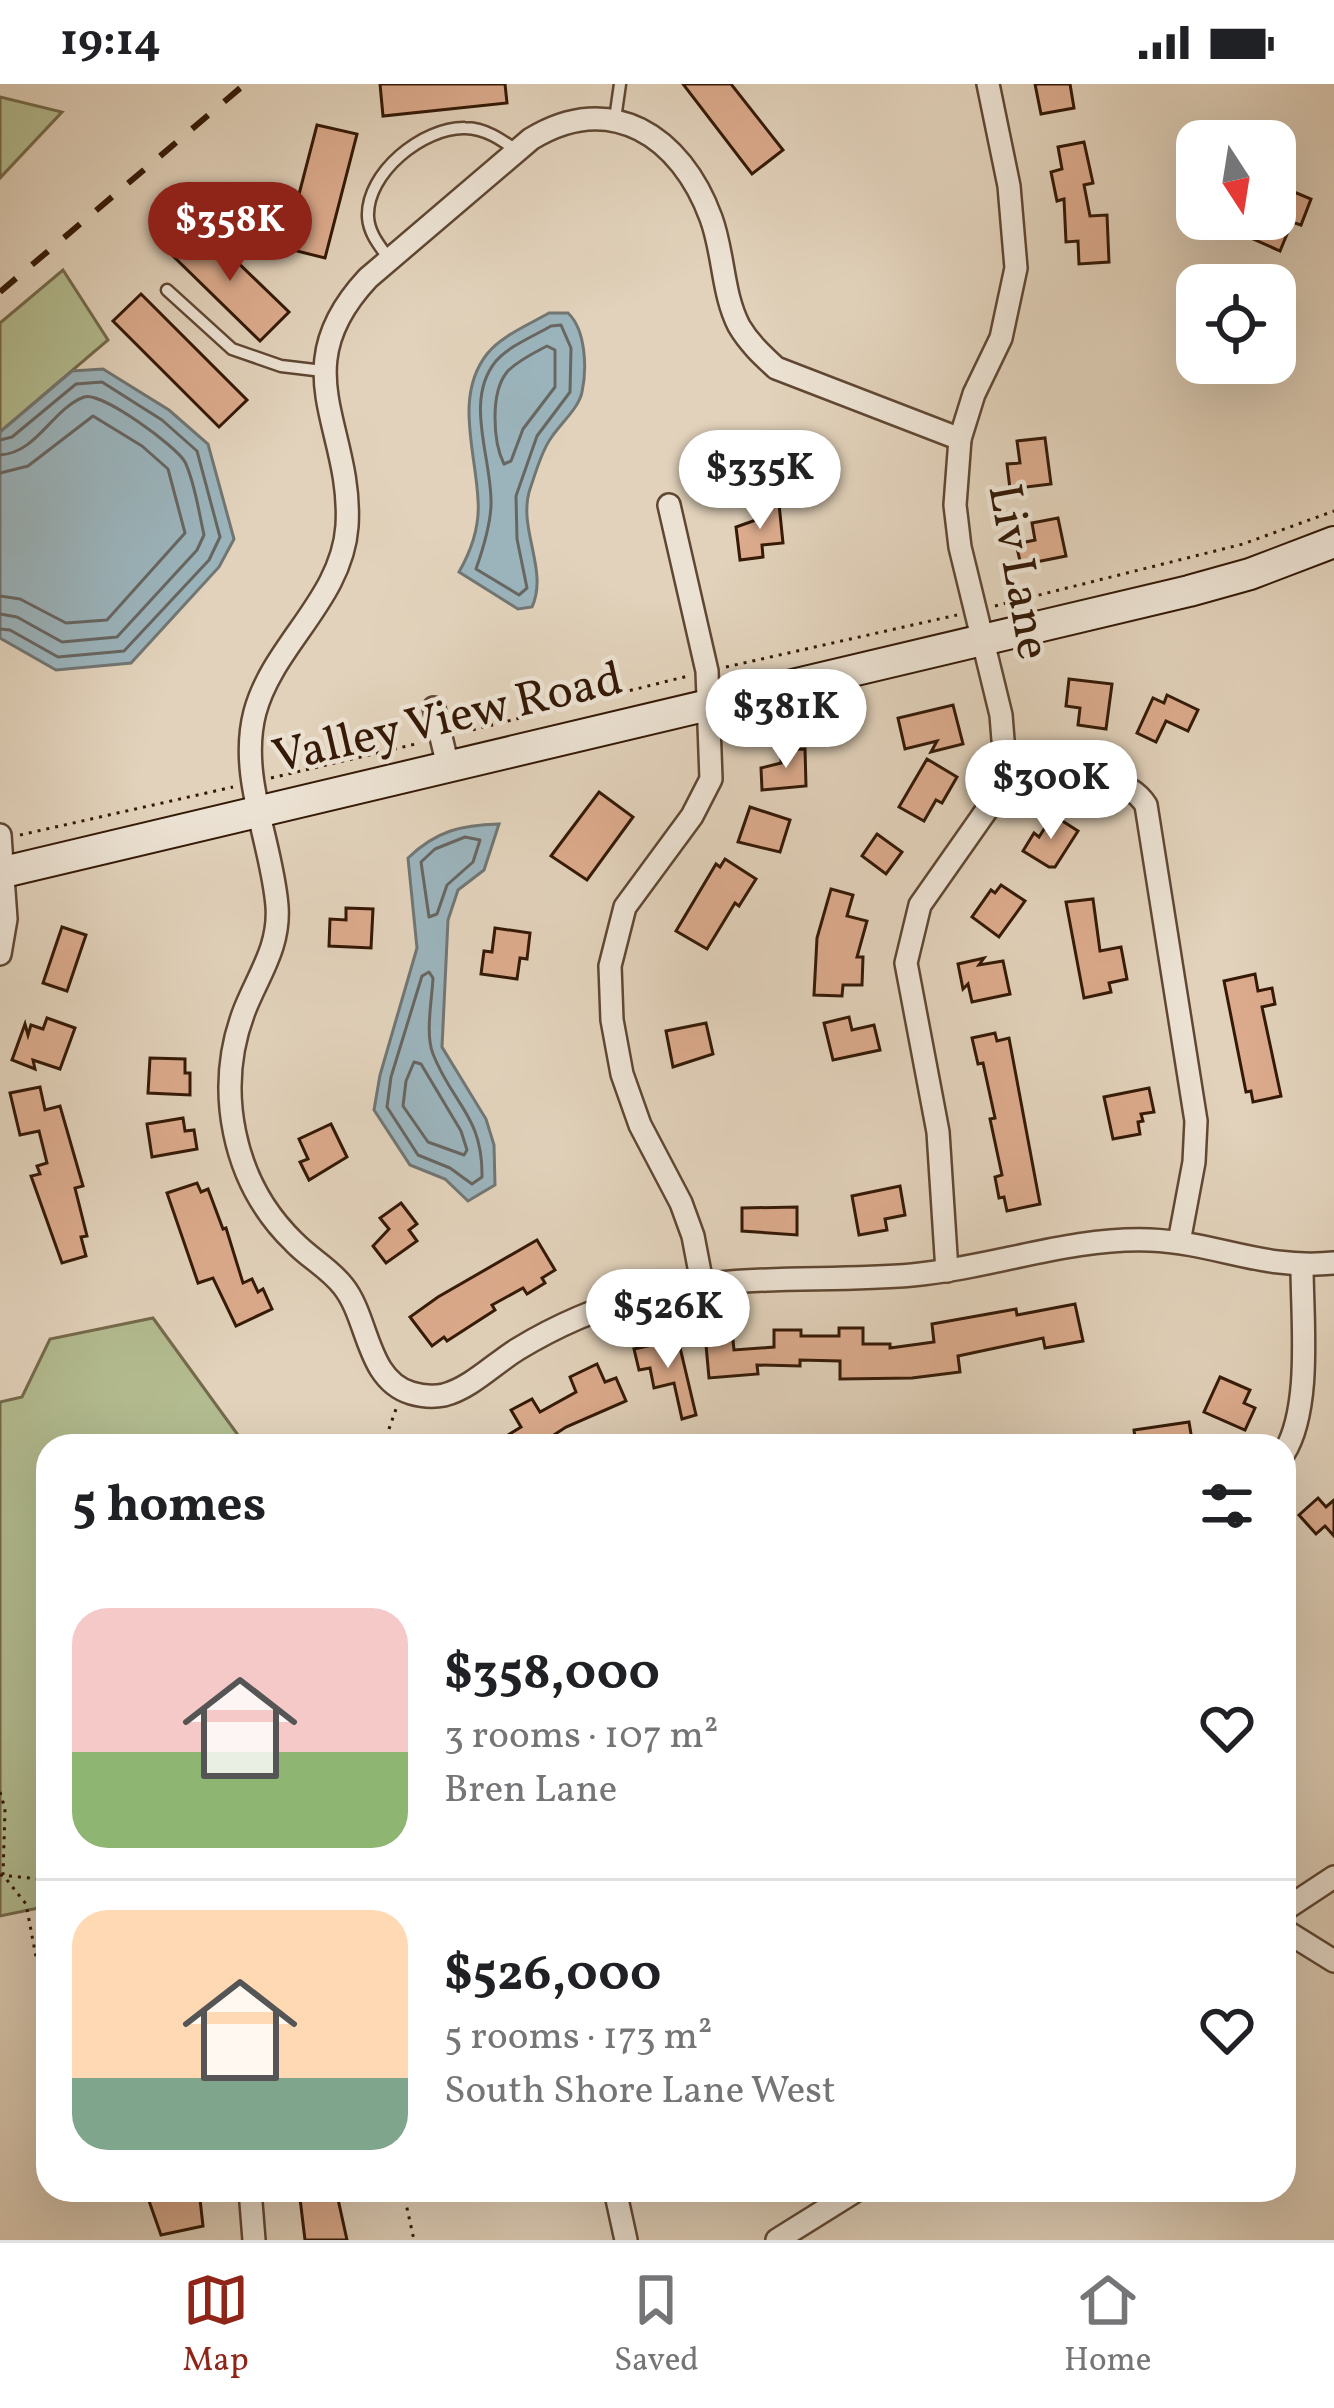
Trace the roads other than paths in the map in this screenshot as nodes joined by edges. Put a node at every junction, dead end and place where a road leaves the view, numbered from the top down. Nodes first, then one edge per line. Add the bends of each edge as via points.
1 (620, 84) edge
2 (988, 84) edge
3 (615, 119) junction
4 (517, 151) junction
5 (390, 259) junction
6 (167, 290) dead end
7 (323, 371) junction
8 (960, 439) junction
9 (669, 505) dead end
10 (1334, 542) edge
11 (981, 625) junction
12 (708, 704) junction
13 (434, 708) dead end
14 (444, 752) junction
15 (1005, 765) junction
16 (257, 796) junction
17 (0, 837) edge
18 (2, 873) edge
19 (0, 954) edge
20 (1179, 1243) junction
21 (1334, 1263) edge
22 (1302, 1266) junction
23 (946, 1271) junction
24 (701, 1283) junction
25 (1293, 1434) edge
26 (1334, 1877) edge
27 (1296, 1902) edge
28 (1296, 1937) edge
29 (1334, 1961) edge
30 (251, 2202) edge
31 (618, 2202) edge
32 (838, 2202) edge
33 (254, 2240) edge
34 (626, 2240) edge
35 (777, 2240) edge

1 - 3 lane
2 - 8 street, Liv Lane via 1016,268 1001,338
3 - 4 street via 565,122
3 - 8 street via 652,135 702,196 738,323 776,368
4 - 5 street
4 - 5 lane via 466,128 430,137 395,162 371,194 368,216
5 - 7 street via 346,301
6 - 7 lane via 232,350
7 - 16 street via 347,528 326,590 256,708 250,739
8 - 11 street, Liv Lane via 955,505
9 - 12 street
10 - 11 street, Valley View Road via 1250,574
11 - 12 street, Valley View Road
11 - 15 street, Liv Lane
12 - 14 street, Valley View Road
12 - 24 street via 711,779 625,907 610,966 622,1074 681,1203
13 - 14 street
14 - 16 street, Valley View Road
15 - 20 street via 1125,783 1146,805 1196,1121
15 - 23 street, Liv Lane via 986,814 920,905 906,963 938,1132
16 - 18 street, Valley View Road
16 - 24 street via 277,931 232,1052 234,1135 267,1210 344,1286 386,1375 403,1391 446,1395 577,1318
17 - 18 street
18 - 19 street via 7,919
20 - 22 street
20 - 23 street via 1109,1240
21 - 22 street
22 - 25 street
23 - 24 street
26 - 27 street
28 - 29 street
30 - 33 street
31 - 34 street
32 - 35 street

